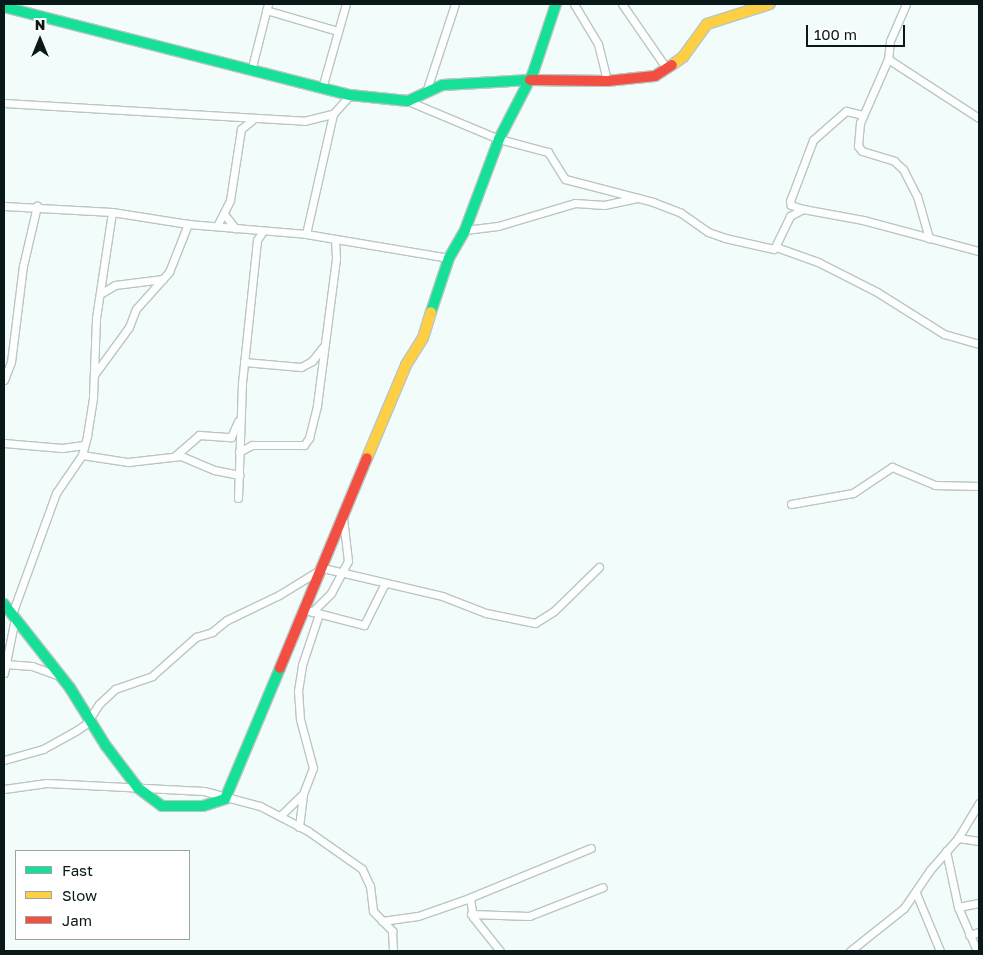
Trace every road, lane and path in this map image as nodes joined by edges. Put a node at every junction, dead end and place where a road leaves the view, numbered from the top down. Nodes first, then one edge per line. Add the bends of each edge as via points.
1 (346, 4) edge
2 (454, 4) edge
3 (556, 4) edge
4 (574, 4) edge
5 (622, 4) edge
6 (770, 4) edge
7 (906, 4) edge
8 (4, 7) edge
9 (267, 7) edge
10 (338, 31) junction
11 (888, 60) junction
12 (667, 69) junction
13 (251, 71) junction
14 (528, 80) junction
15 (607, 81) junction
16 (322, 88) junction
17 (426, 92) junction
18 (350, 95) junction
19 (408, 101) junction
20 (4, 103) edge
21 (333, 114) junction
22 (863, 115) junction
23 (979, 118) edge
24 (252, 120) junction
25 (499, 138) junction
26 (639, 198) junction
27 (4, 206) edge
28 (37, 206) junction
29 (803, 209) junction
30 (112, 212) junction
31 (224, 214) junction
32 (188, 224) junction
33 (217, 226) junction
34 (235, 228) junction
35 (251, 230) junction
36 (465, 230) junction
37 (264, 231) junction
38 (306, 234) junction
39 (929, 238) junction
40 (257, 240) junction
41 (335, 240) junction
42 (776, 247) junction
43 (979, 251) edge
44 (450, 258) junction
45 (163, 279) junction
46 (100, 295) junction
47 (979, 344) edge
48 (324, 346) junction
49 (244, 362) junction
50 (94, 376) junction
51 (4, 380) edge
52 (239, 417) junction
53 (4, 442) edge
54 (84, 445) junction
55 (239, 452) junction
56 (82, 455) junction
57 (174, 456) junction
58 (240, 475) junction
59 (979, 486) edge
60 (238, 498) dead end
61 (791, 504) dead end
62 (343, 518) junction
63 (599, 567) dead end
64 (322, 568) junction
65 (344, 571) junction
66 (385, 583) junction
67 (4, 604) edge
68 (309, 611) junction
69 (320, 614) junction
70 (14, 616) junction
71 (5, 664) edge
72 (4, 673) edge
73 (60, 676) junction
74 (89, 720) junction
75 (4, 760) edge
76 (138, 788) junction
77 (4, 789) edge
78 (303, 794) junction
79 (228, 796) junction
80 (979, 803) edge
81 (280, 816) junction
82 (299, 826) junction
83 (958, 838) junction
84 (979, 841) edge
85 (591, 848) dead end
86 (946, 851) junction
87 (603, 887) dead end
88 (916, 894) junction
89 (470, 898) junction
90 (979, 903) edge
91 (958, 907) junction
92 (471, 914) junction
93 (382, 921) junction
94 (979, 932) edge
95 (969, 935) junction
96 (393, 951) edge
97 (500, 951) edge
98 (850, 951) edge
99 (940, 951) edge
100 (977, 951) edge

1 - 10 street
2 - 17 street
3 - 14 street
4 - 15 street via 598,44
5 - 12 street
6 - 12 street via 707,24 683,57
7 - 11 street via 890,41
8 - 13 street
9 - 10 street
9 - 13 street
10 - 16 street
11 - 22 street
11 - 23 street
12 - 15 street via 644,78
13 - 16 street
14 - 15 street
14 - 17 street via 443,85
14 - 25 street
16 - 18 street
17 - 19 street
18 - 19 street
18 - 21 street
19 - 25 street
20 - 24 street via 154,109
21 - 24 street via 304,120
21 - 38 street
22 - 29 street via 846,112 813,140 790,201 791,205
22 - 39 street via 858,129 859,149 894,161 903,169 916,196
24 - 31 street via 241,129 236,177
25 - 26 street via 548,152 565,179
25 - 36 street
26 - 36 street via 604,205 575,203 498,226
26 - 42 street via 681,212 713,235 771,249
27 - 28 street
28 - 30 street
28 - 51 street via 23,266 11,362
29 - 39 street via 863,220
29 - 42 street via 790,216
30 - 32 street
30 - 46 street
31 - 33 street
31 - 34 street
32 - 33 street
32 - 45 street via 169,272
33 - 34 street
34 - 35 street
35 - 37 street
35 - 40 street
36 - 44 street
37 - 38 street
37 - 40 street
38 - 41 street
39 - 43 street
40 - 49 street
41 - 44 street
41 - 48 street via 336,258
42 - 47 street via 818,262 877,292 944,334
44 - 62 street via 423,338 406,365
45 - 46 street via 115,285
45 - 50 street via 136,310 130,327 100,362
46 - 50 street via 93,344
48 - 49 street via 312,361 301,367
48 - 55 street via 313,427 307,444 252,445
49 - 52 street
50 - 54 street
52 - 55 street
52 - 57 street via 231,437 199,435
53 - 54 street via 62,448
54 - 56 street
55 - 58 street
56 - 57 street via 128,462
56 - 70 street via 60,483
57 - 58 street
58 - 60 street
59 - 61 street via 936,485 892,467 853,493
62 - 64 street
62 - 65 street via 349,557
63 - 66 street via 549,615 535,623 486,613 442,596
64 - 65 street
64 - 68 street
64 - 74 street via 279,595 227,620 212,632 196,637 152,676 115,689 99,704
65 - 66 street
65 - 68 street via 332,592
66 - 69 street via 364,625
67 - 70 street
68 - 69 street
68 - 79 street
69 - 78 street via 302,665 298,691 300,719 312,763
70 - 71 street
70 - 73 street
71 - 72 street
71 - 73 street via 32,666
73 - 74 street
74 - 75 street via 43,749
74 - 76 street
76 - 77 street via 47,783
76 - 79 street
76 - 79 street via 162,806 209,805
78 - 81 street
78 - 82 street
79 - 81 street
80 - 83 street
81 - 82 street
82 - 93 street via 362,869 370,886 374,911
83 - 84 street
83 - 86 street
85 - 89 street
86 - 88 street
86 - 91 street
87 - 92 street via 529,916
88 - 98 street via 891,920
88 - 99 street
89 - 92 street
89 - 93 street via 418,916
90 - 91 street
91 - 95 street
92 - 97 street
93 - 96 street via 392,931
94 - 95 street
95 - 100 street

